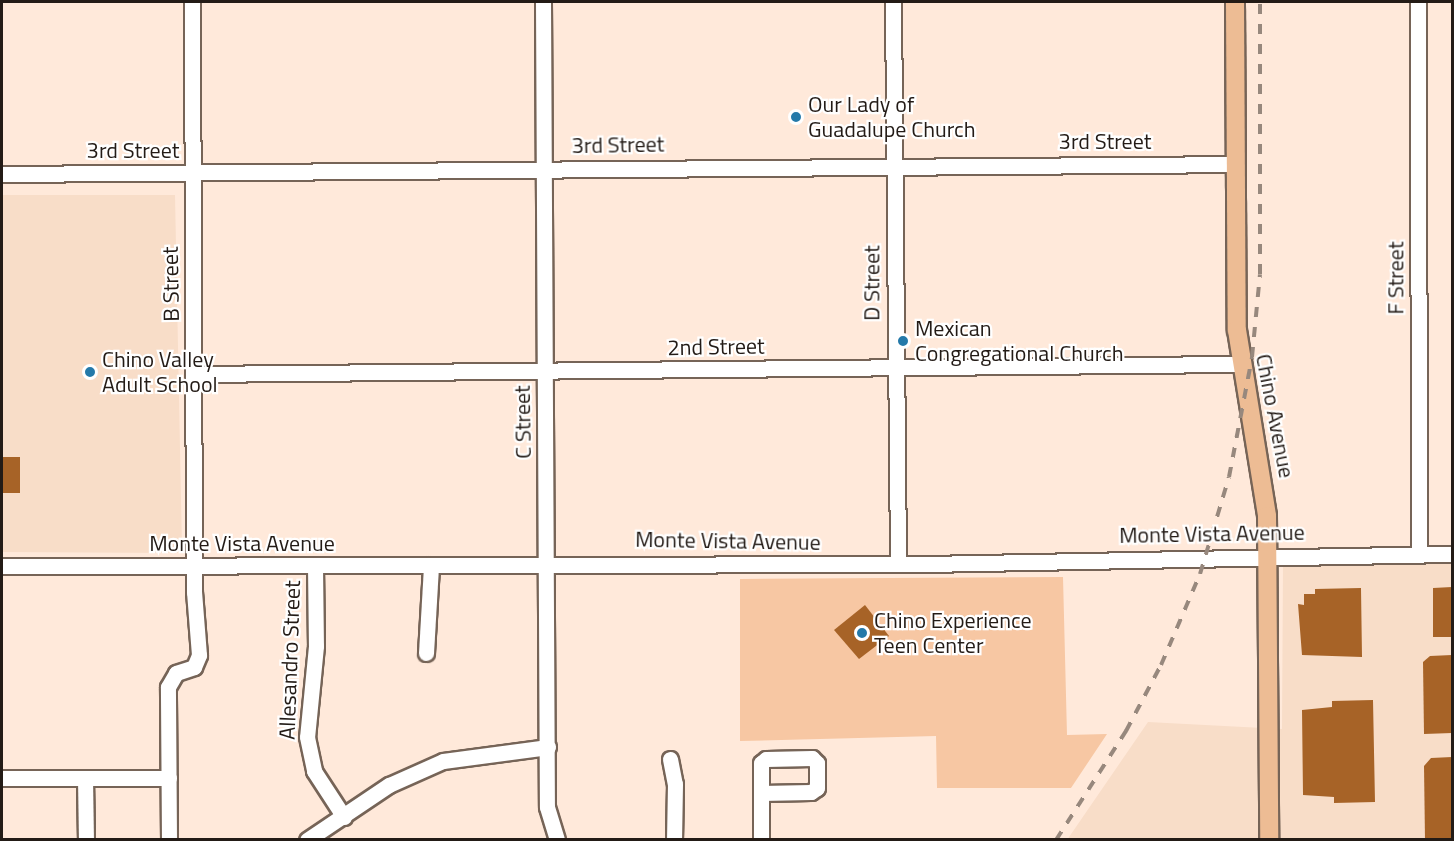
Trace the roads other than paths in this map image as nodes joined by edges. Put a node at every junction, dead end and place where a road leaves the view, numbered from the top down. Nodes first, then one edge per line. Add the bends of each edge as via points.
1 (192, 2) edge
2 (543, 2) edge
3 (893, 2) edge
4 (1235, 2) edge
5 (1418, 2) edge
6 (1236, 164) junction
7 (894, 166) junction
8 (544, 169) junction
9 (192, 173) junction
10 (2, 174) edge
11 (1239, 364) junction
12 (895, 368) junction
13 (544, 371) junction
14 (194, 374) junction
15 (1419, 554) junction
16 (1452, 554) edge
17 (1268, 556) junction
18 (548, 564) junction
19 (898, 564) junction
20 (431, 565) junction
21 (2, 566) edge
22 (315, 566) junction
23 (196, 567) junction
24 (426, 653) dead end
25 (548, 747) junction
26 (670, 759) dead end
27 (2, 778) edge
28 (85, 778) junction
29 (169, 778) junction
30 (761, 793) dead end
31 (344, 817) junction
32 (86, 840) edge
33 (169, 840) edge
34 (307, 840) edge
35 (557, 840) edge
36 (674, 840) edge
37 (761, 840) edge
38 (1269, 840) edge

1 - 9 street, B Street
2 - 8 street, C Street
3 - 7 street, D Street
4 - 6 main road, Chino Avenue
5 - 15 street, F Street
6 - 7 street, 3rd Street
6 - 11 main road, Chino Avenue
7 - 8 street, 3rd Street
7 - 12 street, D Street
8 - 9 street, 3rd Street
8 - 13 street, C Street
9 - 10 street, 3rd Street
9 - 14 street, B Street
11 - 12 street, 2nd Street
11 - 17 main road, Chino Avenue via 1265,488
12 - 13 street, 2nd Street
12 - 19 street, D Street
13 - 14 street, 2nd Street
13 - 18 street, C Street
14 - 23 street, B Street
15 - 16 street, Monte Vista Avenue
15 - 17 street, Monte Vista Avenue
17 - 19 street, Monte Vista Avenue
17 - 38 main road, Chino Avenue
18 - 19 street, Monte Vista Avenue
18 - 20 street, Monte Vista Avenue
18 - 25 street, C Street
20 - 22 street, Monte Vista Avenue
20 - 24 street
21 - 23 street, Monte Vista Avenue
22 - 23 street, Monte Vista Avenue
22 - 31 street, Allesandro Street via 316,645 307,737 314,771
23 - 29 street, B Street via 199,655 194,667 176,673 168,687
25 - 31 street via 443,761 389,785
25 - 35 street, C Street via 547,807
26 - 36 street via 675,784
27 - 28 street
28 - 29 street
28 - 32 street
29 - 33 street, B Street
30 - 37 street
31 - 34 street

